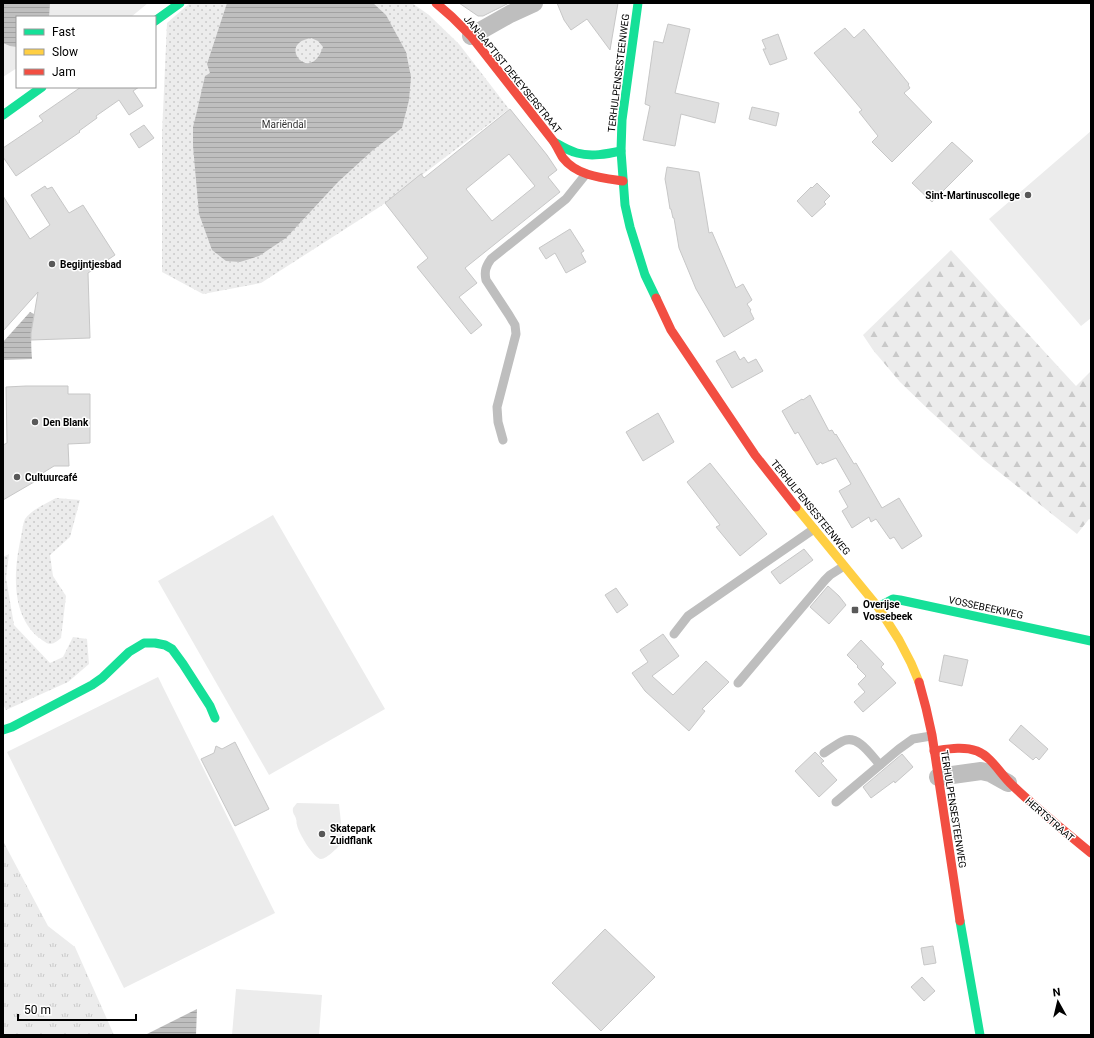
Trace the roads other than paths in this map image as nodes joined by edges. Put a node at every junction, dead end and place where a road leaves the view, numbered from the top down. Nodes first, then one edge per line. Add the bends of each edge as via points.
1 (180, 3) edge
2 (436, 3) edge
3 (534, 3) edge
4 (638, 3) edge
5 (156, 20) edge
6 (471, 36) junction
7 (41, 88) edge
8 (3, 115) edge
9 (554, 142) junction
10 (621, 151) junction
11 (586, 174) junction
12 (623, 181) junction
13 (502, 440) dead end
14 (814, 529) junction
15 (844, 566) junction
16 (878, 607) junction
17 (674, 634) dead end
18 (1091, 641) edge
19 (738, 683) dead end
20 (215, 718) dead end
21 (3, 730) edge
22 (931, 736) junction
23 (934, 751) junction
24 (824, 753) dead end
25 (880, 765) junction
26 (938, 778) junction
27 (1010, 784) junction
28 (836, 802) dead end
29 (1091, 853) edge
30 (980, 1035) edge

1 - 5 main road
2 - 6 main road, JAN-BAPTIST DEKEYSERSTRAAT
3 - 6 street
4 - 10 main road, TERHULPENSESTEENWEG via 622,120
6 - 9 main road, JAN-BAPTIST DEKEYSERSTRAAT
7 - 8 main road
9 - 10 main road, JAN-BAPTIST DEKEYSERSTRAAT via 578,153 590,155
9 - 11 main road, JAN-BAPTIST DEKEYSERSTRAAT via 573,168
10 - 12 main road, TERHULPENSESTEENWEG
11 - 12 main road, JAN-BAPTIST DEKEYSERSTRAAT
11 - 13 lane via 566,199 491,259 485,268 486,280 515,325 516,334 497,407
12 - 14 main road, TERHULPENSESTEENWEG via 625,205 644,275 671,330 755,455
14 - 15 main road, TERHULPENSESTEENWEG
14 - 17 lane via 688,616
15 - 16 main road, TERHULPENSESTEENWEG
15 - 19 lane via 825,580
16 - 18 main road, VOSSEBEEKWEG via 893,599 900,600
16 - 22 main road, TERHULPENSESTEENWEG via 892,626 910,662 924,699
20 - 21 main road via 210,706 172,649 165,645 144,643 129,652 92,685
22 - 23 main road, TERHULPENSESTEENWEG
22 - 25 lane via 913,739
23 - 26 main road, TERHULPENSESTEENWEG
23 - 27 main road, HERTSTRAAT via 976,751 995,764
24 - 25 lane via 845,740 854,739
25 - 28 lane
26 - 27 street, HERTSTRAAT via 981,771
26 - 30 main road, TERHULPENSESTEENWEG
27 - 29 main road, HERTSTRAAT

